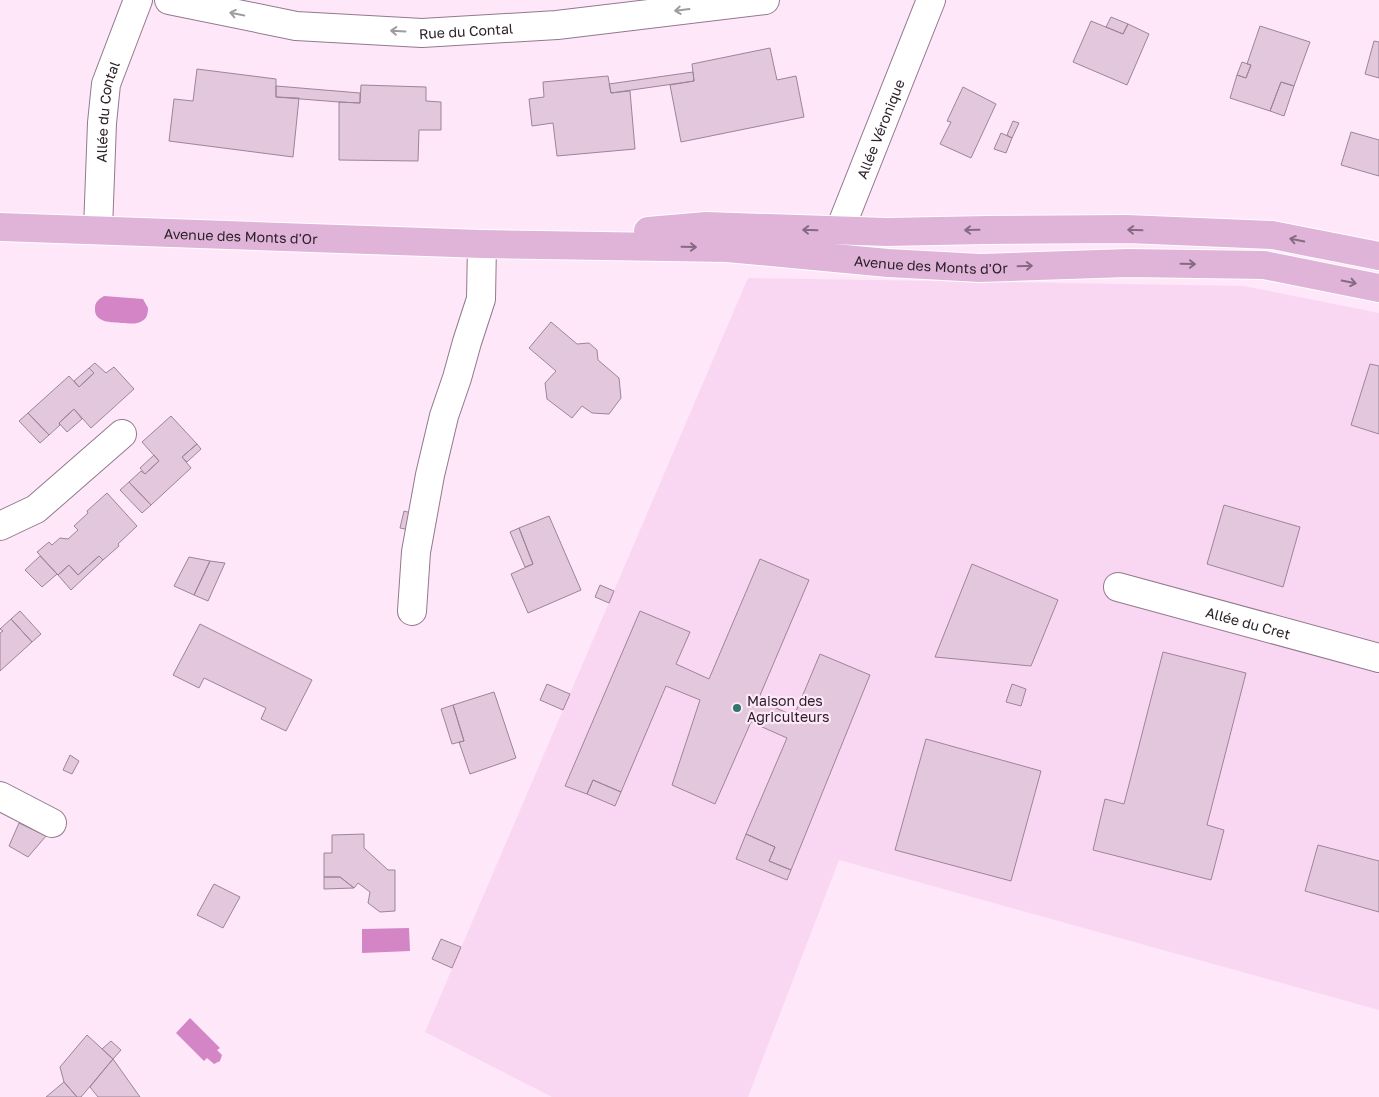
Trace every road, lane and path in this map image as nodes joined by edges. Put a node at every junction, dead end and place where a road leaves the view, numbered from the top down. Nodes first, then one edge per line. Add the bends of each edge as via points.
1 (138, 0) edge
2 (169, 0) edge
3 (765, 0) edge
4 (926, 1) edge
5 (0, 227) edge
6 (98, 229) junction
7 (840, 230) junction
8 (482, 244) junction
9 (1379, 256) edge
10 (829, 258) junction
11 (1379, 288) edge
12 (122, 434) dead end
13 (0, 526) edge
14 (1118, 587) dead end
15 (412, 612) dead end
16 (1379, 658) edge
17 (0, 796) edge
18 (52, 823) dead end

1 - 6 street, Allée du Contal via 106,84
3 -> 2 street, Rue du Contal via 557,25 422,32 296,26
4 - 7 street, Allée Véronique
5 - 6 main road, Avenue des Monts d'Or
6 - 8 main road, Avenue des Monts d'Or
7 -> 8 main road, Avenue des Monts d'Or via 706,226
9 -> 7 main road, Avenue des Monts d'Or via 1272,235 1127,229
7 - 10 street, Allée Véronique
8 -> 10 main road, Avenue des Monts d'Or via 727,248
8 - 15 street via 480,298 444,416 430,475 416,552
10 -> 11 main road, Avenue des Monts d'Or via 980,268 1128,263 1264,265
12 - 13 street via 36,509
14 - 16 street, Allée du Cret
17 - 18 street

